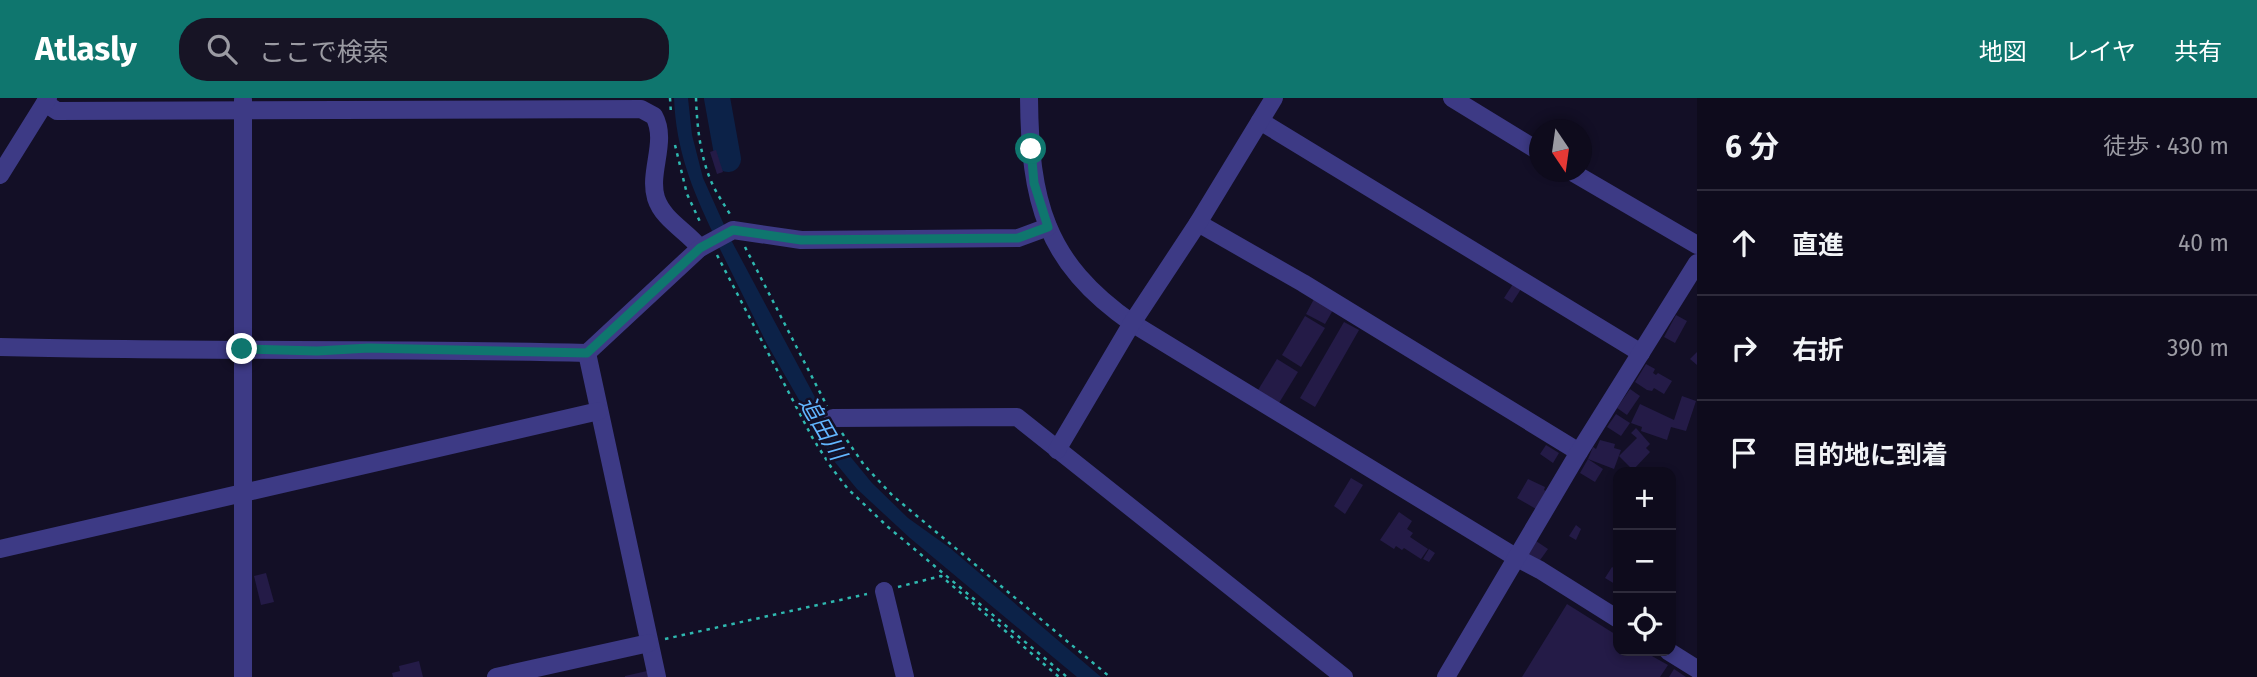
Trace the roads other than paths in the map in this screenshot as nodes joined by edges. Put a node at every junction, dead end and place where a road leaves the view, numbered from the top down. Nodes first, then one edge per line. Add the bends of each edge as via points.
1 (1029, 98) edge
2 (1274, 98) edge
3 (1452, 98) edge
4 (46, 101) edge
5 (243, 104) edge
6 (1260, 121) junction
7 (1529, 146) edge
8 (0, 175) edge
9 (1589, 182) edge
10 (1198, 223) junction
11 (1048, 227) junction
12 (1697, 245) edge
13 (700, 248) junction
14 (1697, 263) edge
15 (1132, 323) junction
16 (0, 347) edge
17 (242, 349) junction
18 (587, 353) junction
19 (1641, 353) junction
20 (599, 411) junction
21 (833, 418) dead end
22 (1057, 450) junction
23 (1579, 452) junction
24 (243, 493) junction
25 (0, 549) edge
26 (1517, 558) junction
27 (884, 591) road end
28 (1613, 616) edge
29 (649, 643) junction
30 (1676, 656) edge
31 (1697, 669) edge
32 (560, 670) edge
33 (243, 677) edge
34 (496, 677) edge
35 (657, 677) edge
36 (905, 677) edge
37 (1344, 677) edge
38 (1447, 677) edge

1 - 11 street via 1034,183
2 - 6 street
3 - 7 street
4 - 5 street via 57,111
4 - 8 street
5 - 13 street via 642,109 654,116 658,127 656,198 668,218
5 - 17 street
6 - 10 street
6 - 19 street
9 - 12 street
10 - 15 street
10 - 23 street
11 - 13 street via 1018,238 801,240 733,230
11 - 15 street via 1079,278
13 - 18 street
14 - 19 street
15 - 22 street
15 - 26 street
16 - 17 street
17 - 18 street
17 - 24 street
18 - 20 street
19 - 23 street
20 - 24 street
20 - 29 street
21 - 22 street via 1013,416
22 - 37 street
23 - 26 street
24 - 25 street
24 - 33 street
26 - 28 street
26 - 38 street
27 - 36 street
29 - 32 street
29 - 35 street
30 - 31 street
32 - 34 street

